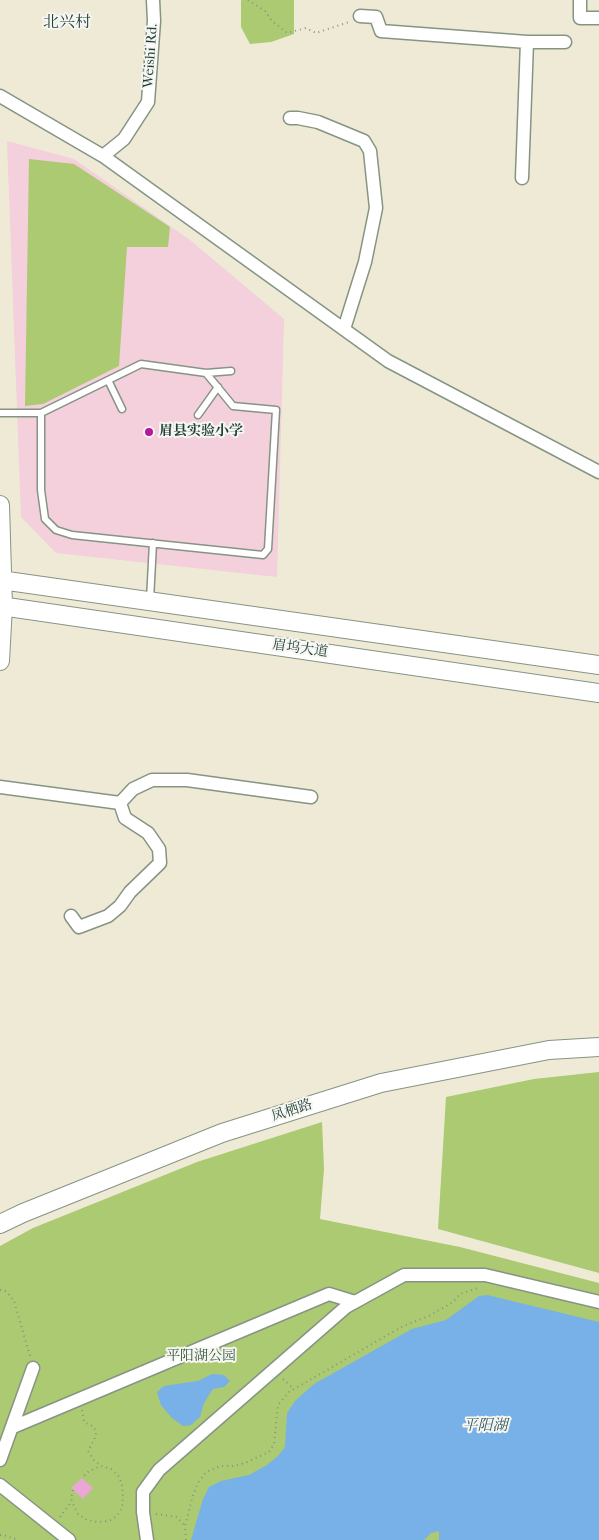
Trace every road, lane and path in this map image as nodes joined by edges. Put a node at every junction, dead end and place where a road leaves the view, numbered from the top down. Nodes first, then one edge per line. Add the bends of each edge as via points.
1 (153, 0) edge
2 (248, 0) edge
3 (580, 0) edge
4 (360, 16) joint
5 (599, 18) edge
6 (528, 42) junction
7 (565, 42) dead end
8 (0, 96) edge
9 (290, 118) dead end
10 (103, 156) junction
11 (522, 178) dead end
12 (344, 329) junction
13 (231, 371) dead end
14 (206, 373) junction
15 (108, 380) junction
16 (218, 387) junction
17 (122, 409) dead end
18 (0, 413) edge
19 (41, 413) junction
20 (198, 414) dead end
21 (597, 470) edge
22 (0, 505) edge
23 (153, 542) junction
24 (1, 580) edge
25 (150, 601) junction
26 (1, 606) edge
27 (0, 662) edge
28 (599, 665) edge
29 (599, 693) edge
30 (0, 787) edge
31 (311, 797) dead end
32 (120, 803) junction
33 (71, 916) dead end
34 (599, 1047) edge
35 (0, 1224) edge
36 (501, 1279) junction
37 (0, 1290) edge
38 (355, 1302) junction
39 (599, 1302) edge
40 (33, 1368) joint
41 (274, 1370) junction
42 (294, 1389) junction
43 (79, 1399) junction
44 (13, 1427) junction
45 (0, 1460) edge
46 (101, 1466) junction
47 (82, 1478) dead end
48 (0, 1485) edge
49 (73, 1490) dead end
50 (72, 1501) junction
51 (142, 1512) junction
52 (52, 1526) junction
53 (185, 1526) junction
54 (0, 1536) edge
55 (19, 1540) edge
56 (69, 1540) edge
57 (147, 1540) edge
58 (186, 1540) edge

1 - 10 street, Weishi Rd. via 148,102 124,139
2 - 4 path via 265,11 287,33 306,28 316,33
3 - 5 street via 580,18
4 - 6 street via 376,17 381,31
6 - 7 street
6 - 11 street
8 - 10 street
9 - 12 street via 318,122 364,141 370,151 376,208 365,262
10 - 12 street
12 - 21 street via 388,361
13 - 14 lane
14 - 15 lane via 141,364
14 - 16 lane
15 - 17 lane
15 - 19 lane
16 - 20 lane
16 - 23 lane via 233,406 276,410 268,549 263,555
18 - 19 lane
19 - 23 lane via 41,490 45,519 56,530 72,535
22 - 24 main road
23 - 25 lane
24 - 25 main road, 眉坞大道
24 - 26 main road
25 - 28 main road, 眉坞大道
26 - 27 main road
26 - 29 main road, 眉坞大道
30 - 32 street
31 - 32 street via 186,780 152,780 132,789
32 - 33 street via 126,818 148,833 159,849 160,863 108,916 79,927
34 - 35 main road, 凤栖路 via 549,1050 381,1083 222,1133
36 - 38 street via 485,1275 404,1275
36 - 39 street
36 - 42 path via 460,1294 430,1316 403,1326
37 - 40 path via 6,1290 14,1301
38 - 41 street
38 - 43 street via 329,1294
40 - 44 street
41 - 42 path
41 - 51 street via 159,1470 144,1492
42 - 53 path via 278,1404 274,1444 269,1452 245,1463 220,1466 206,1472 193,1495
43 - 44 street
43 - 46 path via 84,1422 94,1427 96,1432 88,1451
44 - 45 street
46 - 47 path
46 - 50 path via 111,1468 122,1484 122,1508 117,1516 109,1521 87,1520 78,1514
48 - 52 street
49 - 50 path
50 - 52 path
51 - 53 path via 176,1517
51 - 57 street
52 - 56 street
53 - 58 path
54 - 55 path

